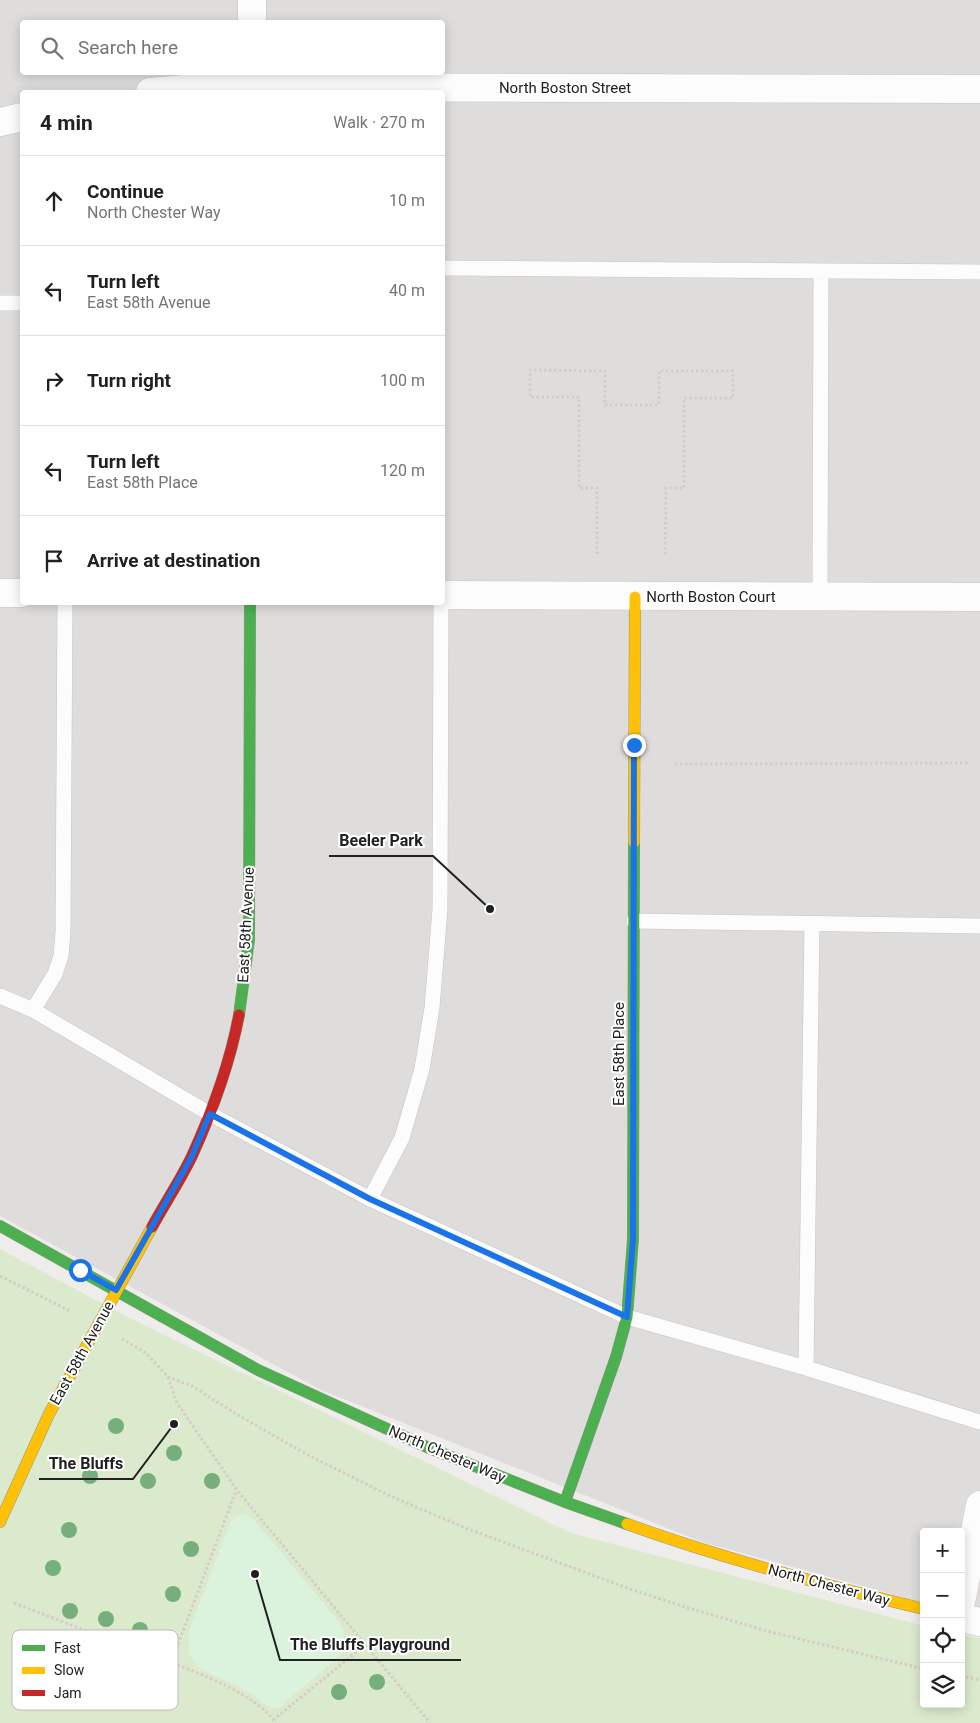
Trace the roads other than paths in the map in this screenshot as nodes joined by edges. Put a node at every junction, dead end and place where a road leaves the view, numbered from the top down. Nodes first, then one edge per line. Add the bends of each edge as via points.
1 (252, 0) edge
2 (252, 20) edge
3 (251, 84) edge
4 (171, 90) edge
5 (980, 90) edge
6 (20, 117) edge
7 (0, 122) edge
8 (445, 268) edge
9 (821, 271) junction
10 (980, 272) edge
11 (0, 303) edge
12 (20, 303) edge
13 (0, 593) edge
14 (20, 593) edge
15 (445, 595) edge
16 (635, 597) junction
17 (820, 597) junction
18 (980, 598) edge
19 (65, 605) edge
20 (250, 605) edge
21 (441, 605) edge
22 (634, 921) junction
23 (812, 924) junction
24 (980, 926) edge
25 (0, 996) edge
26 (33, 1010) junction
27 (210, 1114) junction
28 (370, 1199) junction
29 (0, 1226) edge
30 (116, 1290) junction
31 (627, 1317) junction
32 (806, 1368) junction
33 (980, 1422) edge
34 (565, 1502) junction
35 (980, 1505) edge
36 (0, 1522) edge
37 (965, 1582) edge
38 (920, 1609) edge
39 (965, 1619) edge
40 (980, 1622) edge

1 - 2 street
3 - 4 street, North Boston Street
3 - 5 street, North Boston Street
6 - 7 street
8 - 9 lane
9 - 10 lane
9 - 17 lane
11 - 12 lane
13 - 14 street
15 - 16 street, North Boston Court
16 - 17 street, North Boston Court
16 - 22 street, East 58th Place
17 - 18 street, North Boston Court
19 - 26 lane via 63,932 56,974
20 - 27 street, East 58th Avenue via 249,940 235,1036
21 - 28 lane via 440,908 432,1008 422,1069 402,1138
22 - 23 lane
22 - 31 street, East 58th Place via 633,1239
23 - 24 lane
23 - 32 lane
25 - 26 lane
26 - 27 lane
27 - 28 lane
27 - 30 street, East 58th Avenue via 191,1158
28 - 31 lane
29 - 30 street, North Chester Way
30 - 34 street, North Chester Way via 258,1370 398,1435
30 - 36 street, East 58th Avenue via 49,1414
31 - 32 lane
31 - 34 street, East 58th Place
32 - 33 lane
34 - 38 street, North Chester Way via 748,1564
35 - 37 street
39 - 40 street

